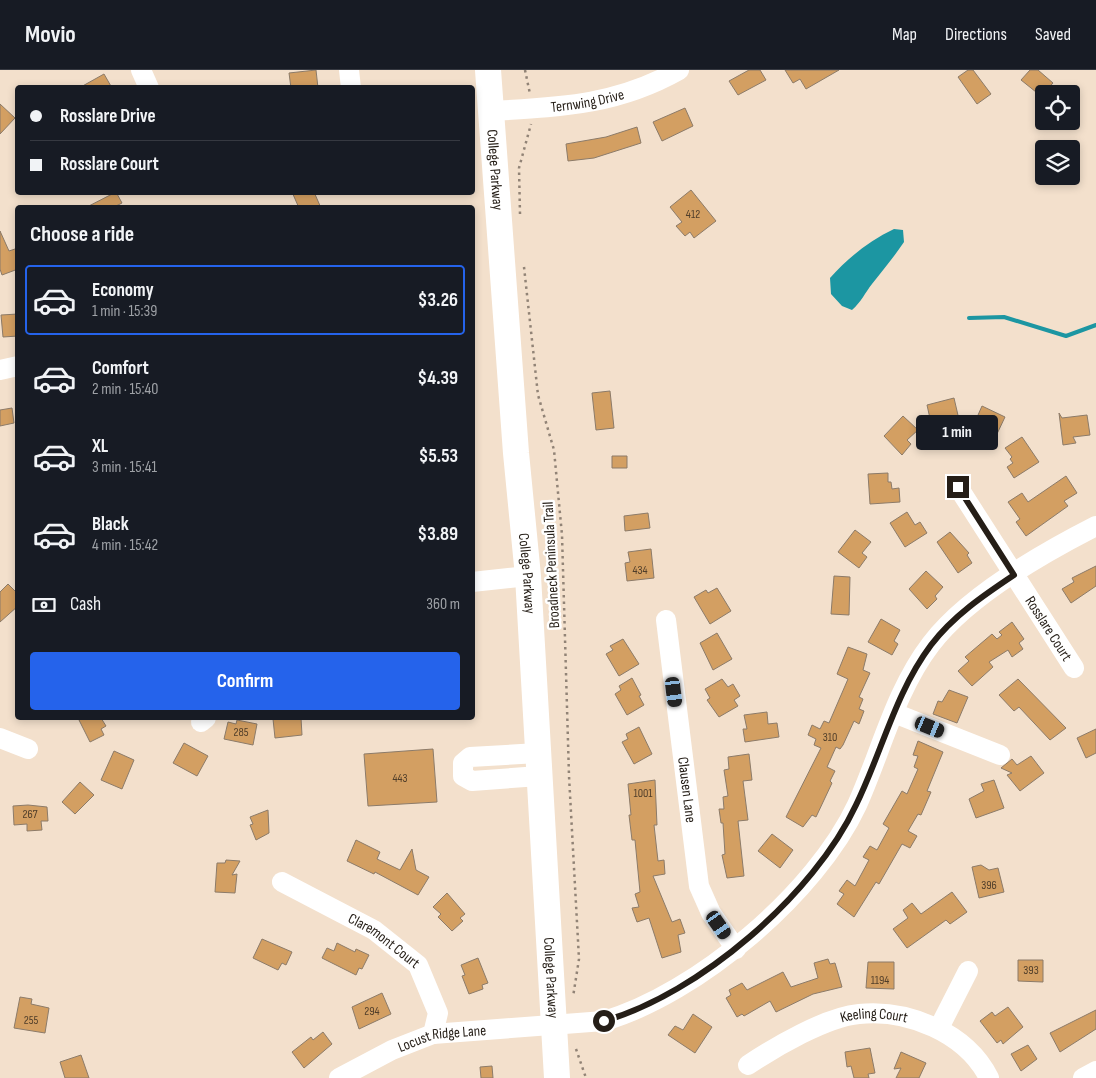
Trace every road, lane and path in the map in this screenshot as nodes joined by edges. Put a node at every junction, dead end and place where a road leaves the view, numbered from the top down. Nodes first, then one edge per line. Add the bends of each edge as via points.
1 (141, 70) edge
2 (349, 70) edge
3 (488, 70) edge
4 (525, 70) edge
5 (679, 70) edge
6 (148, 85) edge
7 (351, 85) edge
8 (530, 96) dead end
9 (492, 111) junction
10 (531, 122) dead end
11 (520, 216) dead end
12 (523, 262) dead end
13 (15, 367) edge
14 (0, 370) edge
15 (958, 487) dead end
16 (1096, 526) edge
17 (1014, 575) junction
18 (528, 576) junction
19 (475, 582) edge
20 (666, 620) dead end
21 (1074, 668) dead end
22 (894, 713) junction
23 (0, 738) edge
24 (28, 749) dead end
25 (1000, 755) dead end
26 (282, 882) dead end
27 (736, 949) junction
28 (968, 971) dead end
29 (571, 1003) dead end
30 (939, 1028) junction
31 (563, 1033) junction
32 (433, 1034) junction
33 (748, 1065) dead end
34 (1096, 1070) edge
35 (339, 1078) edge
36 (557, 1078) edge
37 (586, 1078) edge
38 (989, 1078) edge
39 (1082, 1078) edge

1 - 6 street
2 - 7 street
3 - 9 main road, College Parkway
4 - 8 path
5 - 9 street, Ternwing Drive via 662,80 600,102
9 - 18 main road, College Parkway
10 - 11 path via 519,168
12 - 29 path, Broadneck Peninsula Trail via 538,396 554,450 562,535 569,776 579,959
13 - 14 street
15 - 17 street, Rosslare Court
16 - 17 street, Locust Ridge Lane
17 - 21 street, Rosslare Court
17 - 22 street, Locust Ridge Lane via 953,620 931,644 906,684
18 - 19 street
18 - 31 main road, College Parkway via 539,765
20 - 27 street, Clausen Lane via 698,879 711,913
22 - 25 street
22 - 27 street, Locust Ridge Lane via 856,806 834,842 800,888
23 - 24 street
26 - 32 street, Claremont Court via 374,930 418,965 438,1013
27 - 31 street, Locust Ridge Lane via 630,1014
28 - 30 street
30 - 33 street, Keeling Court via 895,1015 857,1014 820,1025
30 - 38 street, Keeling Court via 963,1046
31 - 32 street, Locust Ridge Lane
31 - 36 main road, College Parkway
31 - 37 path
32 - 35 street, Locust Ridge Lane via 392,1050
34 - 39 street

